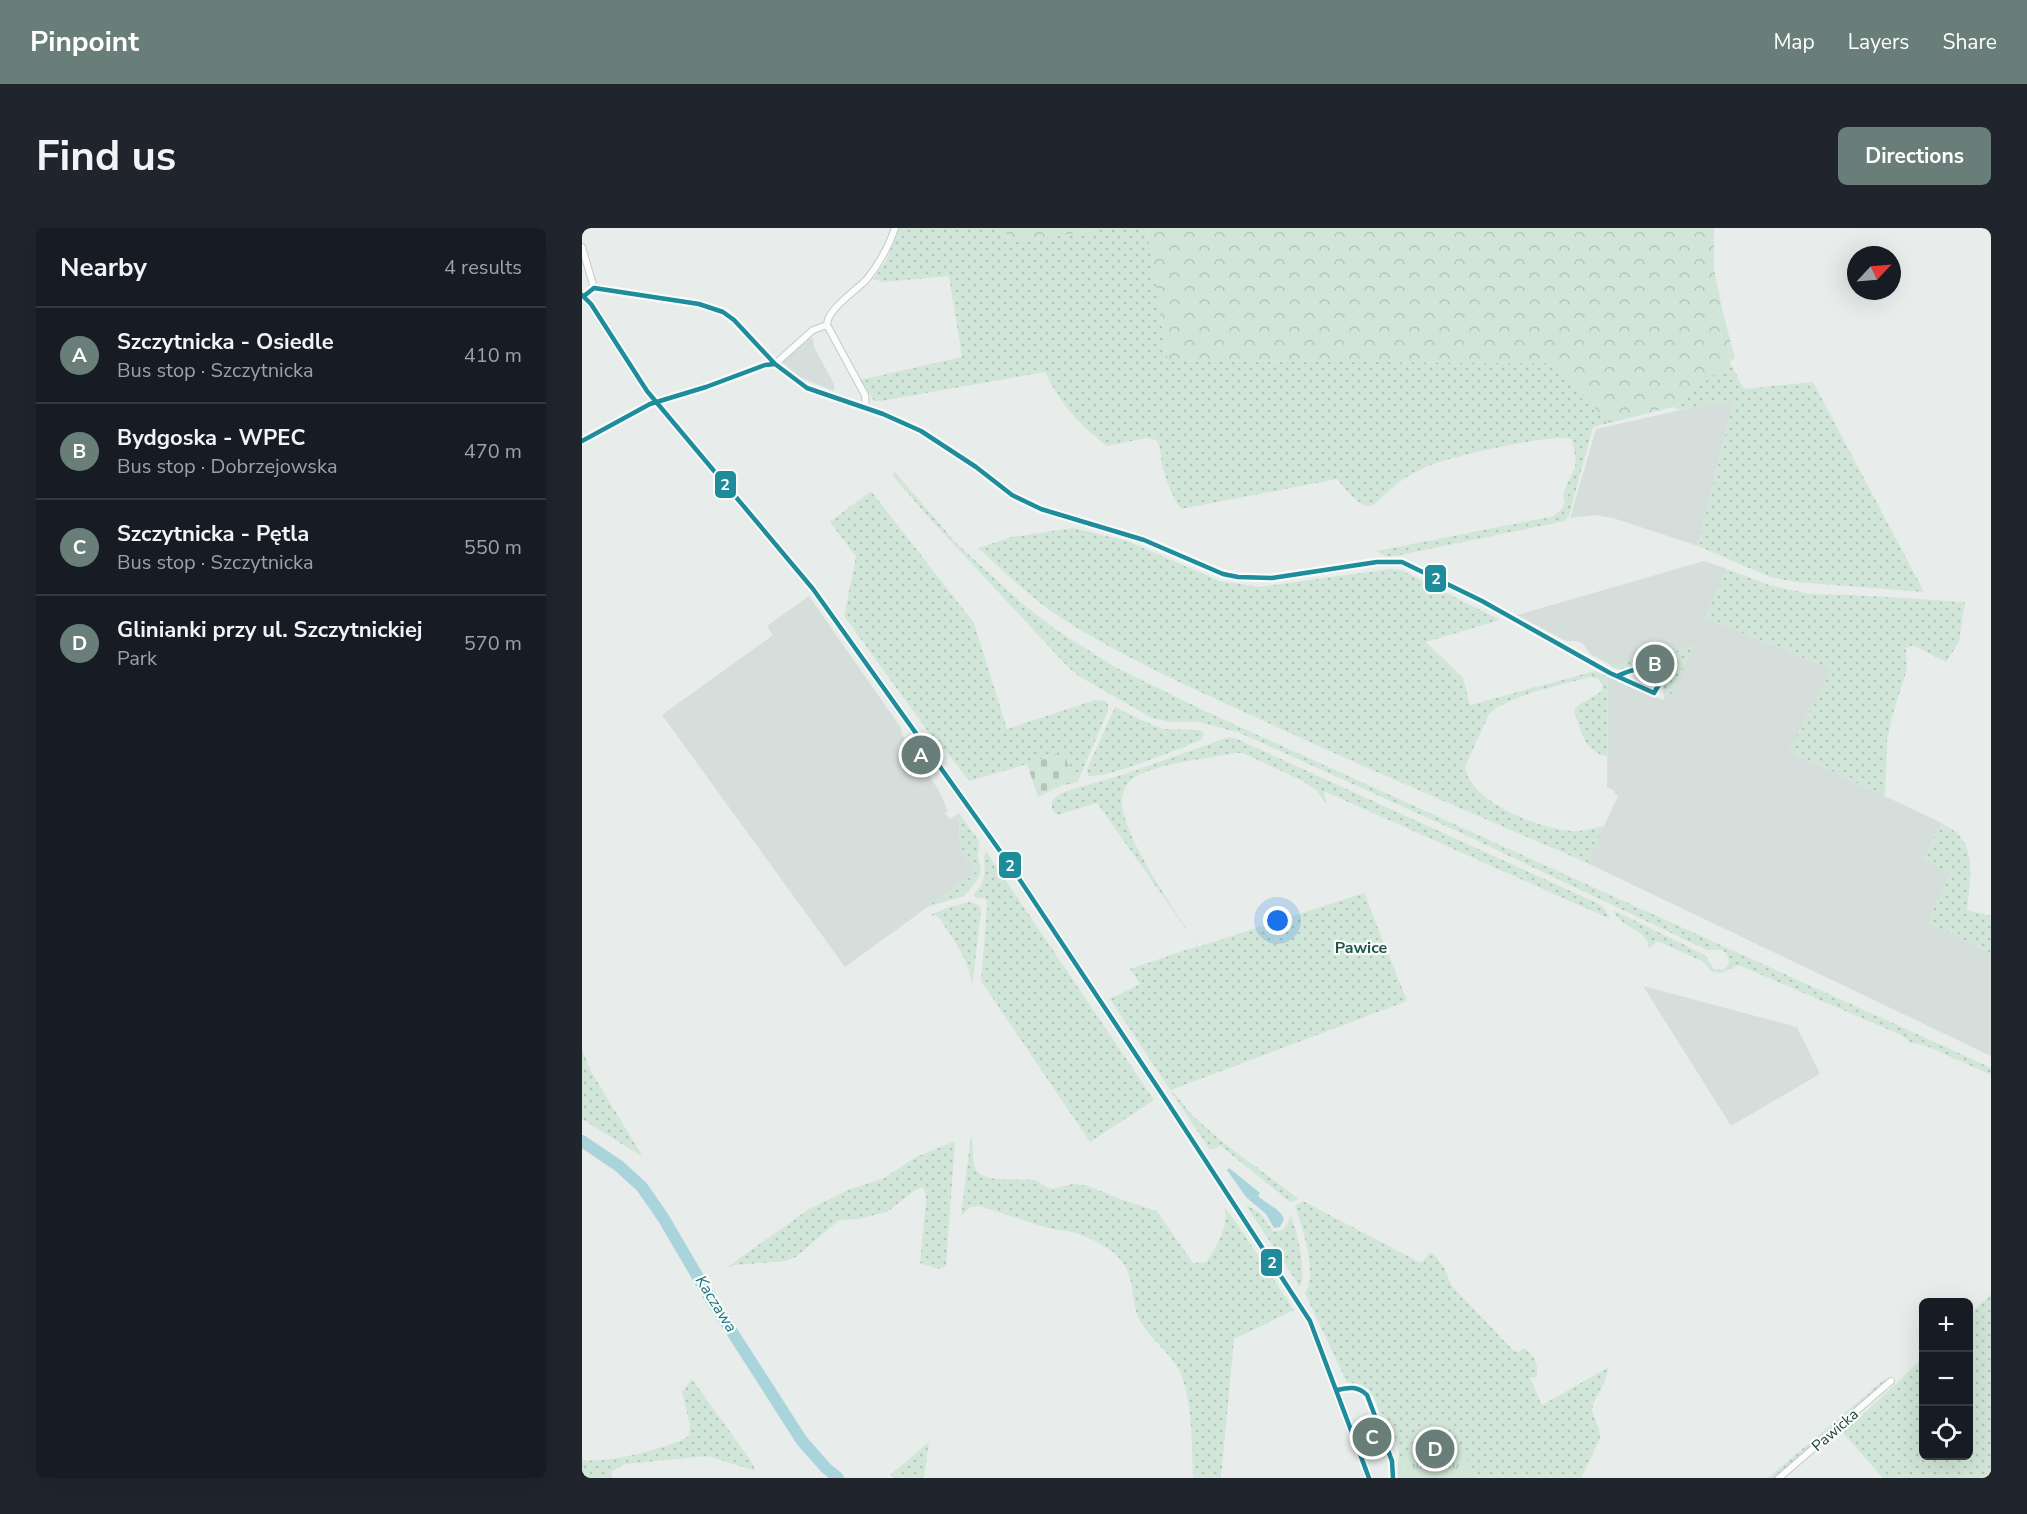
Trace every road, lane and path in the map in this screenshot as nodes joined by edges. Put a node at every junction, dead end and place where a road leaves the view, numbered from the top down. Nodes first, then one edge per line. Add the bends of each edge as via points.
1 (895, 228) edge
2 (582, 247) edge
3 (594, 288) junction
4 (583, 296) edge
5 (827, 325) junction
6 (775, 364) junction
7 (656, 402) junction
8 (866, 408) junction
9 (582, 441) edge
10 (1610, 673) dead end
11 (1891, 1381) dead end
12 (1369, 1478) edge
13 (1779, 1478) edge

1 - 5 street via 878,264 830,314
2 - 3 street
3 - 4 street
3 - 6 street via 712,307 734,320
4 - 7 street
5 - 6 street via 813,330
5 - 8 street via 865,395
6 - 7 street
6 - 8 street via 807,388
7 - 9 street
7 - 12 street via 813,589 1010,865 1154,1080 1310,1321
8 - 10 street via 921,431 1012,495 1041,509 1144,540 1223,574 1272,578 1377,562 1402,562 1482,601
11 - 13 street, Pawicka

